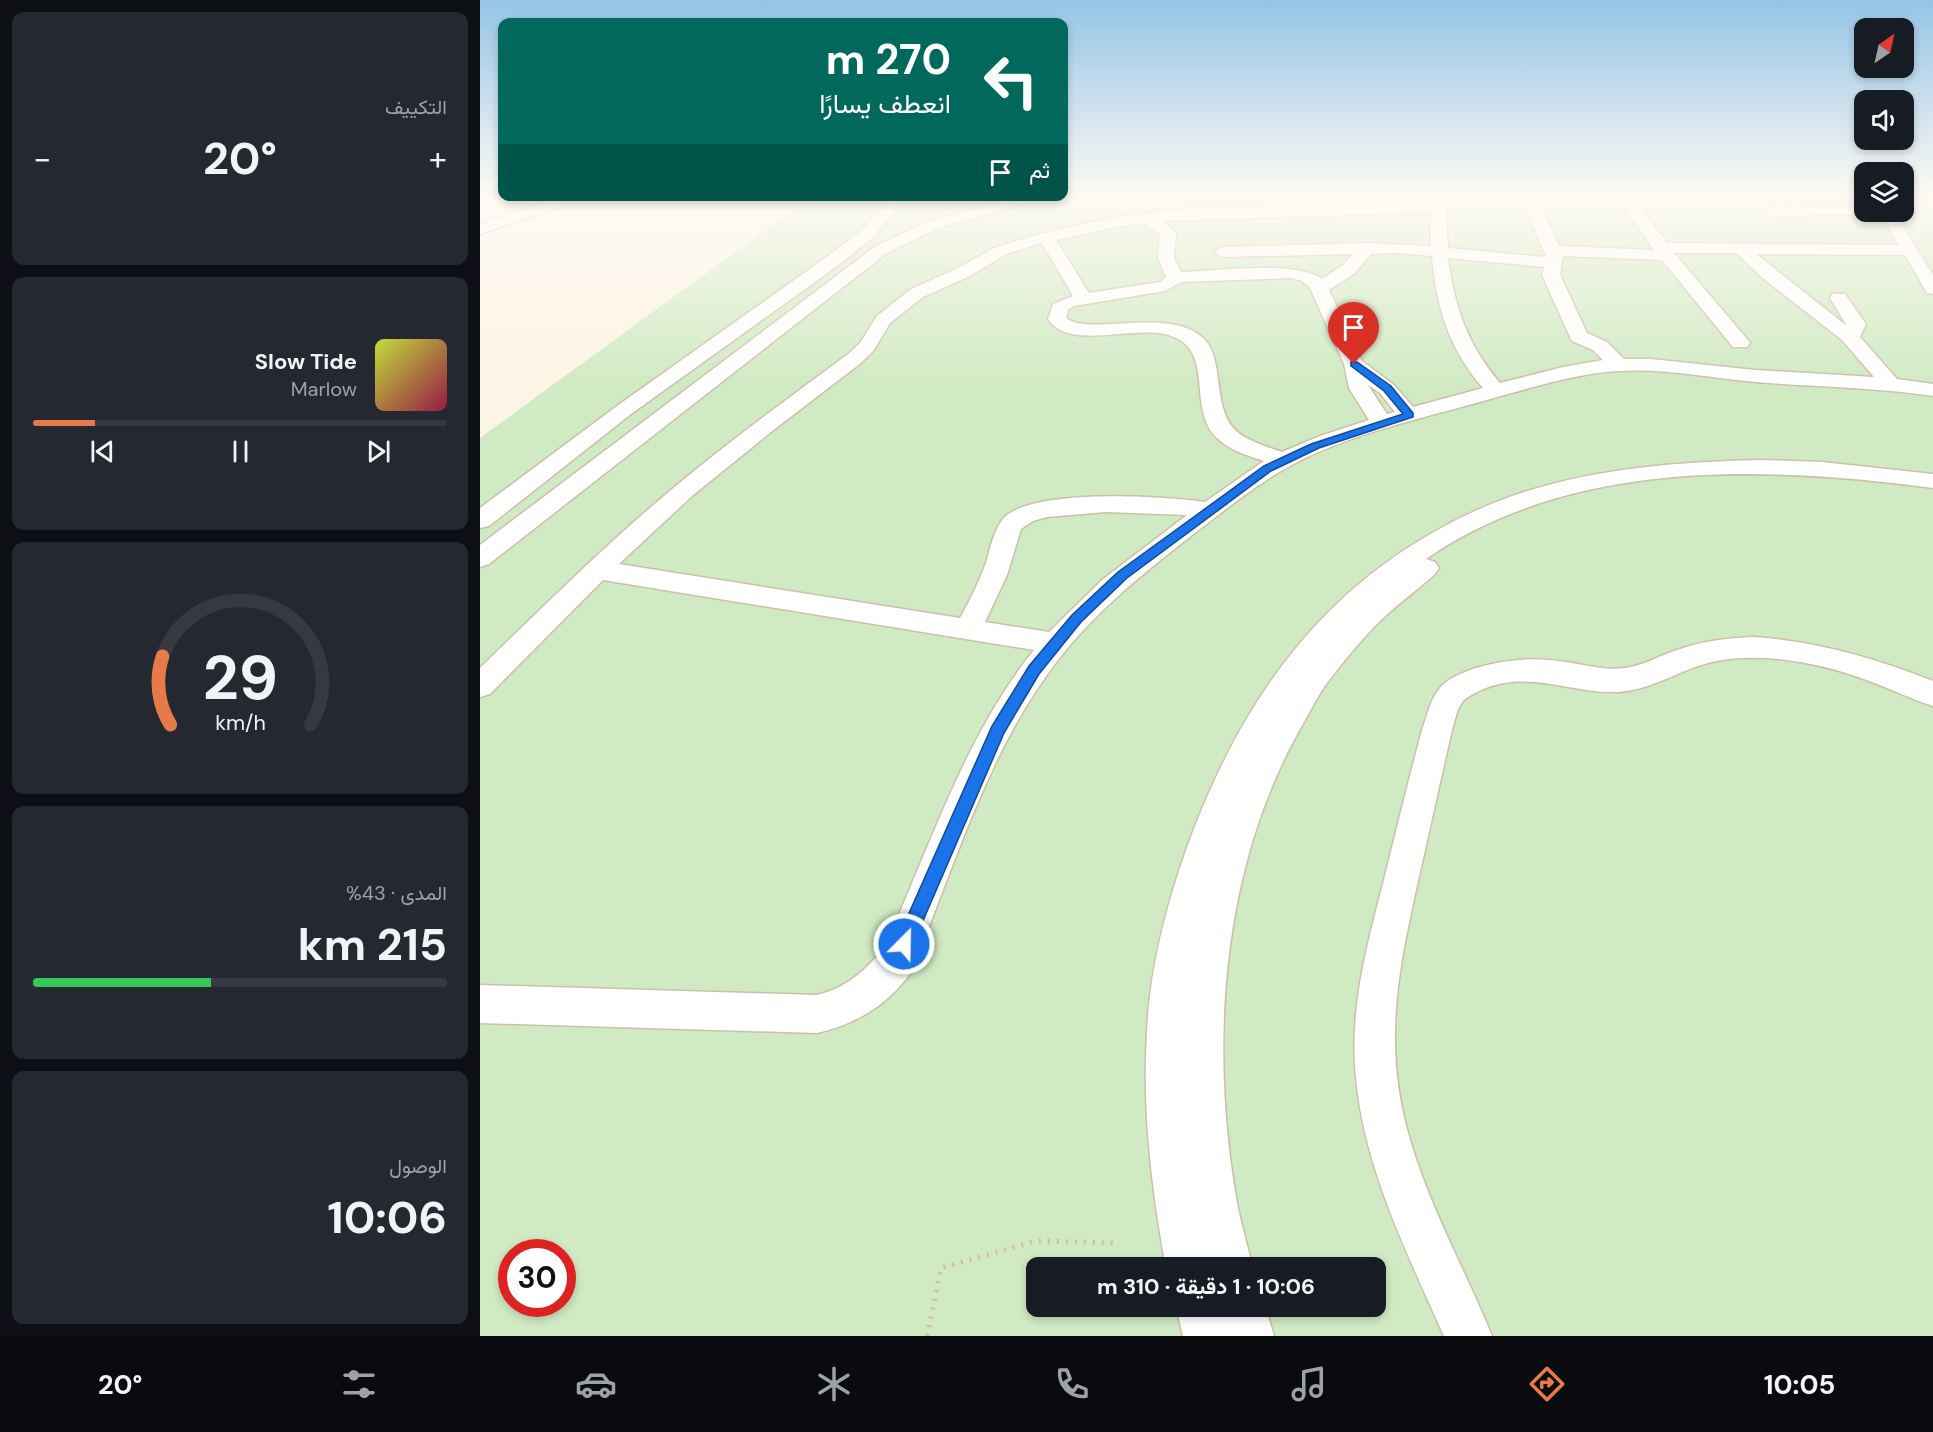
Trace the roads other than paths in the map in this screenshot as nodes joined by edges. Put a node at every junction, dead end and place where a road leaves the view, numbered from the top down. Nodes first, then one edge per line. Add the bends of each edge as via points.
1 (834, 260) edge
2 (865, 260) edge
3 (983, 260) edge
4 (1053, 260) edge
5 (1168, 260) edge
6 (1356, 260) edge
7 (1440, 260) edge
8 (1553, 260) edge
9 (1671, 260) edge
10 (1754, 260) edge
11 (1916, 260) edge
12 (1175, 278) junction
13 (1933, 289) edge
14 (1319, 290) junction
15 (1083, 298) junction
16 (1839, 298) dead end
17 (1849, 336) junction
18 (1579, 337) junction
19 (1740, 343) dead end
20 (1354, 364) junction
21 (1618, 364) junction
22 (1588, 368) junction
23 (1890, 383) junction
24 (1933, 390) edge
25 (1496, 391) junction
26 (1409, 415) junction
27 (1382, 423) junction
28 (1283, 460) junction
29 (1933, 481) edge
30 (1933, 491) edge
31 (1209, 510) junction
32 (480, 520) edge
33 (480, 558) edge
34 (597, 570) junction
35 (968, 629) junction
36 (1054, 643) junction
37 (480, 686) edge
38 (1933, 694) edge
39 (480, 1004) edge
40 (1187, 1257) edge
41 (1227, 1257) edge
42 (1202, 1317) edge
43 (1244, 1317) edge
44 (1207, 1336) edge
45 (1250, 1336) edge
46 (1468, 1336) edge

1 - 32 street via 624,410
2 - 33 street
3 - 34 street via 917,293 883,320 854,359 727,455
4 - 15 street
5 - 12 street
6 - 14 street
7 - 25 street via 1443,288 1460,340 1472,363
8 - 18 street via 1551,275
9 - 19 street
10 - 17 street
11 - 13 street
12 - 14 street via 1292,273 1312,280
12 - 15 street via 1166,286
14 - 20 street
15 - 28 street via 1059,308 1056,315 1060,323 1081,329 1167,330 1196,343 1205,356 1216,423 1243,444
16 - 17 street via 1857,324
17 - 23 street
18 - 21 street via 1600,346
18 - 22 street via 1575,348
20 - 26 street via 1388,388
20 - 27 street via 1360,391
21 - 22 street
21 - 23 street
22 - 25 street
23 - 24 street
25 - 26 street
26 - 27 street
27 - 28 street
28 - 31 street
29 - 40 street via 1848,470 1764,466 1663,472 1568,489 1488,514 1432,543 1380,578 1333,621 1289,673 1247,742 1226,786 1182,918 1169,996 1166,1100 1172,1168
30 - 41 street via 1810,478 1733,478 1664,483 1596,495 1529,516 1465,545 1406,582 1353,631 1307,689 1268,755 1236,834 1213,930 1206,986 1204,1092 1216,1214
31 - 35 street via 1149,503 1028,512 1012,524 989,587
31 - 36 street via 1115,582
34 - 35 street
34 - 37 street
35 - 36 street
36 - 39 street via 998,730 897,961 871,991 854,1002 836,1011 817,1014
38 - 46 street via 1849,662 1793,651 1741,648 1694,654 1630,680 1596,680 1542,670 1506,671 1476,680 1450,696 1437,730 1378,979 1374,1035 1381,1105 1402,1186
42 - 44 street
43 - 45 street

